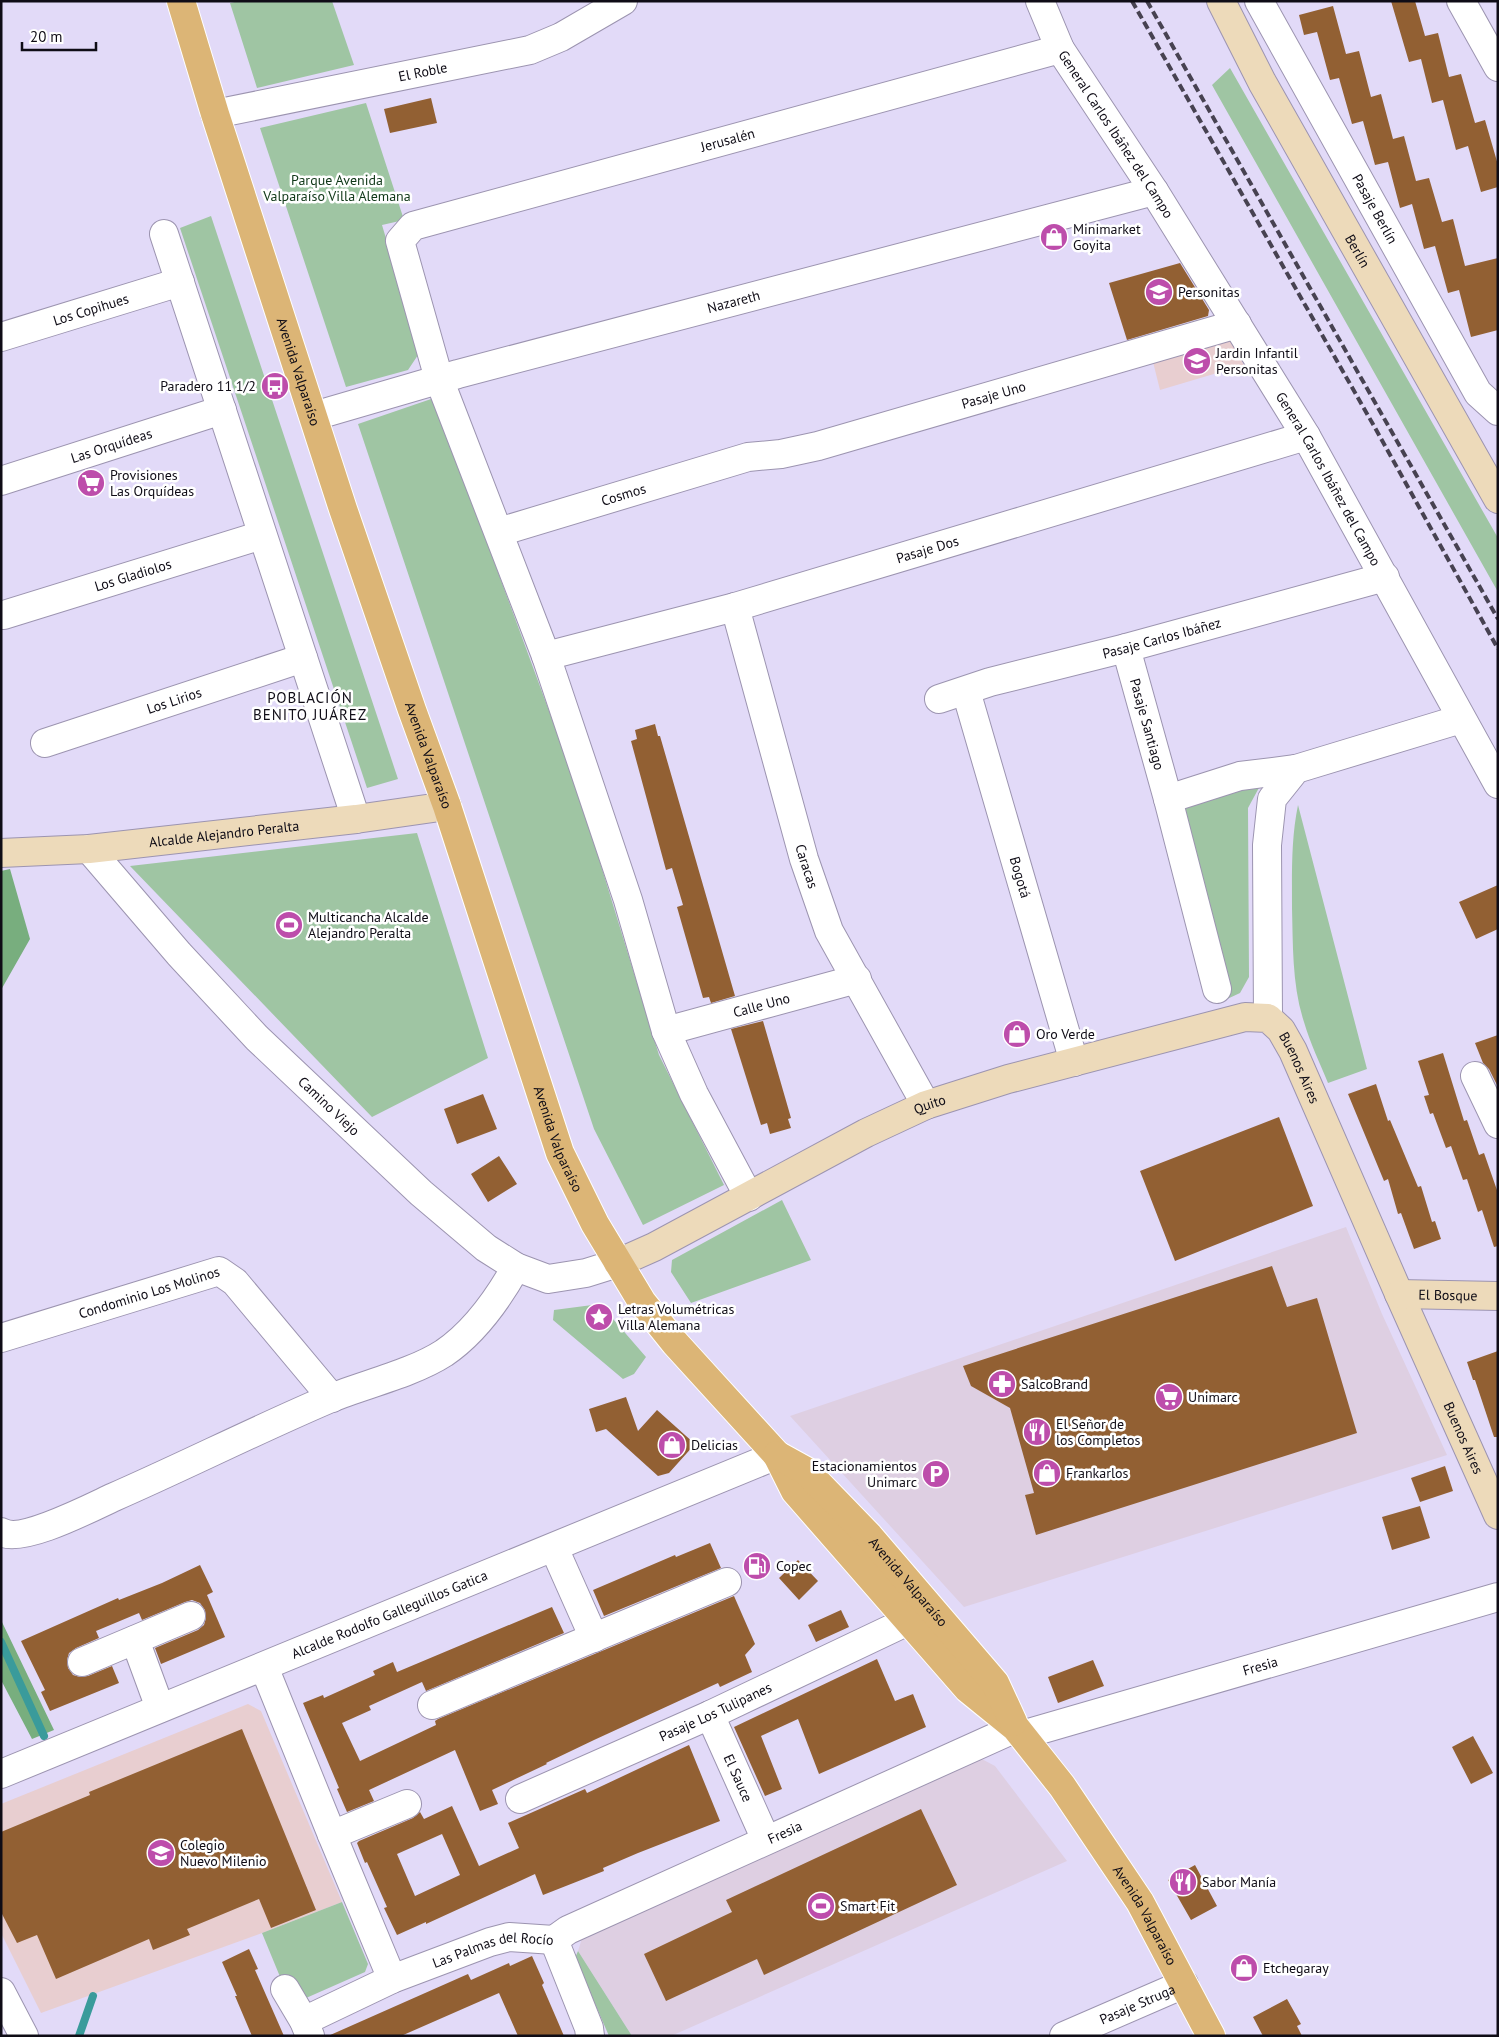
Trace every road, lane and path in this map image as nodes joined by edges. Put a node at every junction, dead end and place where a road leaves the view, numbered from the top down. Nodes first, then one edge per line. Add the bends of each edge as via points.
1 (181, 1) edge
2 (623, 1) edge
3 (1040, 1) edge
4 (1220, 1) edge
5 (1259, 1) edge
6 (1461, 1) edge
7 (1060, 48) junction
8 (1498, 67) edge
9 (215, 114) junction
10 (1154, 191) junction
11 (164, 234) dead end
12 (180, 282) junction
13 (1237, 324) junction
14 (1, 337) edge
15 (439, 379) junction
16 (222, 410) junction
17 (1498, 411) edge
18 (314, 416) junction
19 (1306, 436) junction
20 (748, 457) joint
21 (1, 481) edge
22 (1498, 498) edge
23 (499, 532) junction
24 (262, 535) junction
25 (1385, 577) junction
26 (735, 608) junction
27 (4, 615) dead end
28 (1126, 648) junction
29 (546, 656) junction
30 (303, 658) junction
31 (966, 691) junction
32 (939, 699) dead end
33 (1462, 719) junction
34 (45, 743) dead end
35 (1296, 769) junction
36 (1498, 784) edge
37 (1168, 799) junction
38 (446, 806) junction
39 (356, 819) junction
40 (89, 849) junction
41 (13, 852) edge
42 (857, 979) junction
43 (1217, 989) dead end
44 (1268, 1018) junction
45 (666, 1031) junction
46 (1074, 1062) junction
47 (1475, 1076) dead end
48 (926, 1104) junction
49 (1498, 1124) edge
50 (749, 1197) junction
51 (618, 1263) junction
52 (516, 1267) junction
53 (1399, 1294) junction
54 (1498, 1296) edge
55 (1, 1338) edge
56 (332, 1398) junction
57 (777, 1455) junction
58 (1498, 1515) edge
59 (1, 1532) edge
60 (554, 1548) junction
61 (727, 1582) dead end
62 (1498, 1597) edge
63 (191, 1616) dead end
64 (908, 1621) junction
65 (594, 1638) junction
66 (135, 1640) junction
67 (82, 1662) dead end
68 (264, 1667) junction
69 (432, 1705) dead end
70 (160, 1708) junction
71 (710, 1716) junction
72 (1019, 1732) junction
73 (1, 1774) edge
74 (520, 1799) dead end
75 (407, 1804) dead end
76 (332, 1835) junction
77 (766, 1840) junction
78 (554, 1940) junction
79 (392, 1979) junction
80 (1184, 1984) junction
81 (285, 1989) dead end
82 (1, 1992) edge
83 (307, 2028) edge
84 (24, 2036) edge
85 (590, 2036) edge
86 (1064, 2036) edge
87 (1211, 2036) edge

1 - 9 main road, Avenida Valparaíso
2 - 9 street, El Roble via 561,37 530,50
3 - 7 street, General Carlos Ibáñez del Campo
4 - 22 main road, Berlín via 1262,82
5 - 17 street, Pasaje Berlín via 1478,393
6 - 8 street
7 - 10 street, General Carlos Ibáñez del Campo
7 - 15 street, Jerusalén via 413,226 400,241
9 - 18 main road, Avenida Valparaíso
10 - 13 street, General Carlos Ibáñez del Campo
10 - 15 street, Nazareth
11 - 12 street
12 - 14 street, Los Copihues
12 - 16 street
13 - 19 street, General Carlos Ibáñez del Campo
13 - 20 street, Pasaje Uno via 818,446
15 - 18 street, Nazareth
15 - 23 street
16 - 21 street, Las Orquídeas
16 - 24 street
18 - 38 main road, Avenida Valparaíso
19 - 25 street, General Carlos Ibáñez del Campo
19 - 26 street, Pasaje Dos
20 - 23 street, Cosmos
23 - 29 street
24 - 27 street, Los Gladiolos
24 - 30 street
25 - 28 street, Pasaje Carlos Ibáñez
25 - 33 street, General Carlos Ibáñez del Campo
26 - 29 street, Pasaje Dos
26 - 42 street, Caracas via 804,859 829,931
28 - 31 street, Pasaje Carlos Ibáñez
28 - 37 street, Pasaje Santiago
29 - 45 street via 628,900
30 - 34 street, Los Lirios
30 - 39 street
31 - 32 street, Pasaje Carlos Ibáñez
31 - 46 street, Bogotá
33 - 35 street
33 - 36 street, General Carlos Ibáñez del Campo
35 - 37 street via 1240,776
35 - 44 street, Buenos Aires via 1272,799 1267,845
37 - 43 street, Pasaje Santiago
38 - 39 main road, Alcalde Alejandro Peralta
38 - 51 main road, Avenida Valparaíso via 560,1152
39 - 40 main road, Alcalde Alejandro Peralta
40 - 41 main road, Alcalde Alejandro Peralta
40 - 52 street, Camino Viejo via 257,1038 422,1193 486,1248
42 - 45 street, Calle Uno
42 - 48 street, Caracas
44 - 46 main road, Quito via 1245,1017
44 - 53 main road, Buenos Aires via 1281,1030 1293,1051
45 - 50 street via 694,1094
46 - 48 main road, Quito
47 - 49 street
48 - 50 main road, Quito
50 - 51 main road, Quito
51 - 52 street, Camino Viejo via 586,1273 548,1279
51 - 57 main road, Avenida Valparaíso via 642,1302 665,1330
52 - 56 street via 498,1299 460,1341 442,1354
53 - 54 main road, El Bosque
53 - 58 main road, Buenos Aires
55 - 56 street, Condominio Los Molinos via 219,1271 235,1282
56 - 59 street via 44,1528 21,1535
57 - 60 street, Alcalde Rodolfo Galleguillos Gatica
57 - 64 main road, Avenida Valparaíso via 795,1491
57 - 72 main road, Avenida Valparaíso via 806,1471 869,1536 995,1683
60 - 65 street
60 - 68 street, Alcalde Rodolfo Galleguillos Gatica
61 - 65 street
62 - 72 street, Fresia
63 - 66 street
64 - 71 street, Pasaje Los Tulipanes
64 - 72 main road, Avenida Valparaíso via 968,1689
65 - 69 street
66 - 67 street
66 - 70 street
68 - 70 street, Alcalde Rodolfo Galleguillos Gatica
68 - 76 street
70 - 73 street, Alcalde Rodolfo Galleguillos Gatica
71 - 74 street, Pasaje Los Tulipanes
71 - 77 street, El Sauce
72 - 77 street, Fresia
72 - 80 main road, Avenida Valparaíso via 1062,1786 1140,1902
75 - 76 street
76 - 79 street
77 - 78 street, Fresia via 568,1930
78 - 79 street, Las Palmas del Rocío via 509,1936
78 - 85 street, Las Palmas del Rocío
79 - 83 street, Las Palmas del Rocío
80 - 86 street, Pasaje Struga
80 - 87 main road, Avenida Valparaíso
81 - 83 street, Las Palmas del Rocío
82 - 84 street

